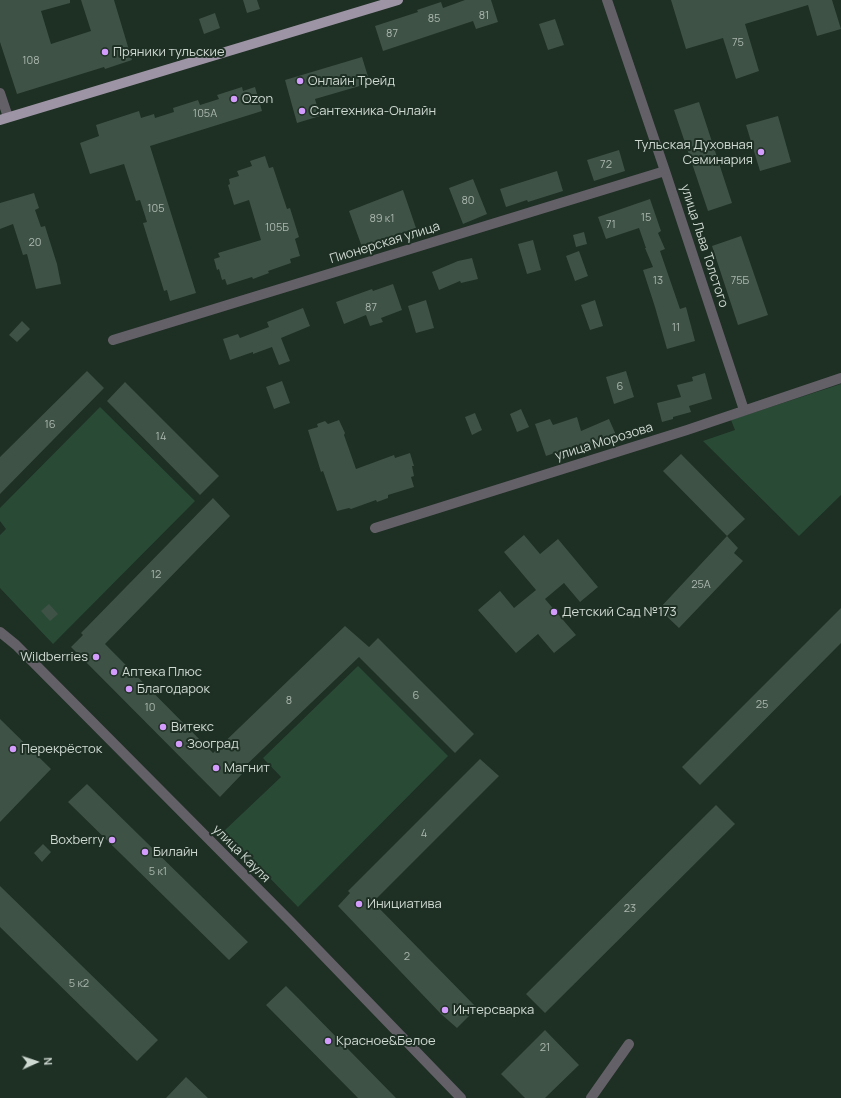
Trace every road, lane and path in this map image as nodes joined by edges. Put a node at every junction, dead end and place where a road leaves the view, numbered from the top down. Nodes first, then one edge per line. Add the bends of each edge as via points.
1 (398, 0) edge
2 (607, 0) edge
3 (0, 93) edge
4 (4, 118) edge
5 (665, 171) junction
6 (113, 340) dead end
7 (841, 378) edge
8 (744, 410) junction
9 (375, 528) dead end
10 (0, 632) edge
11 (629, 1044) dead end
12 (461, 1098) edge
13 (590, 1098) edge

1 - 4 main road
2 - 5 street, улица Льва Толстого
3 - 4 street
5 - 6 street, Пионерская улица
5 - 8 street, улица Льва Толстого
7 - 8 street, улица Морозова
8 - 9 street, улица Морозова
10 - 12 street, улица Кауля via 16,645 291,922
11 - 13 street

